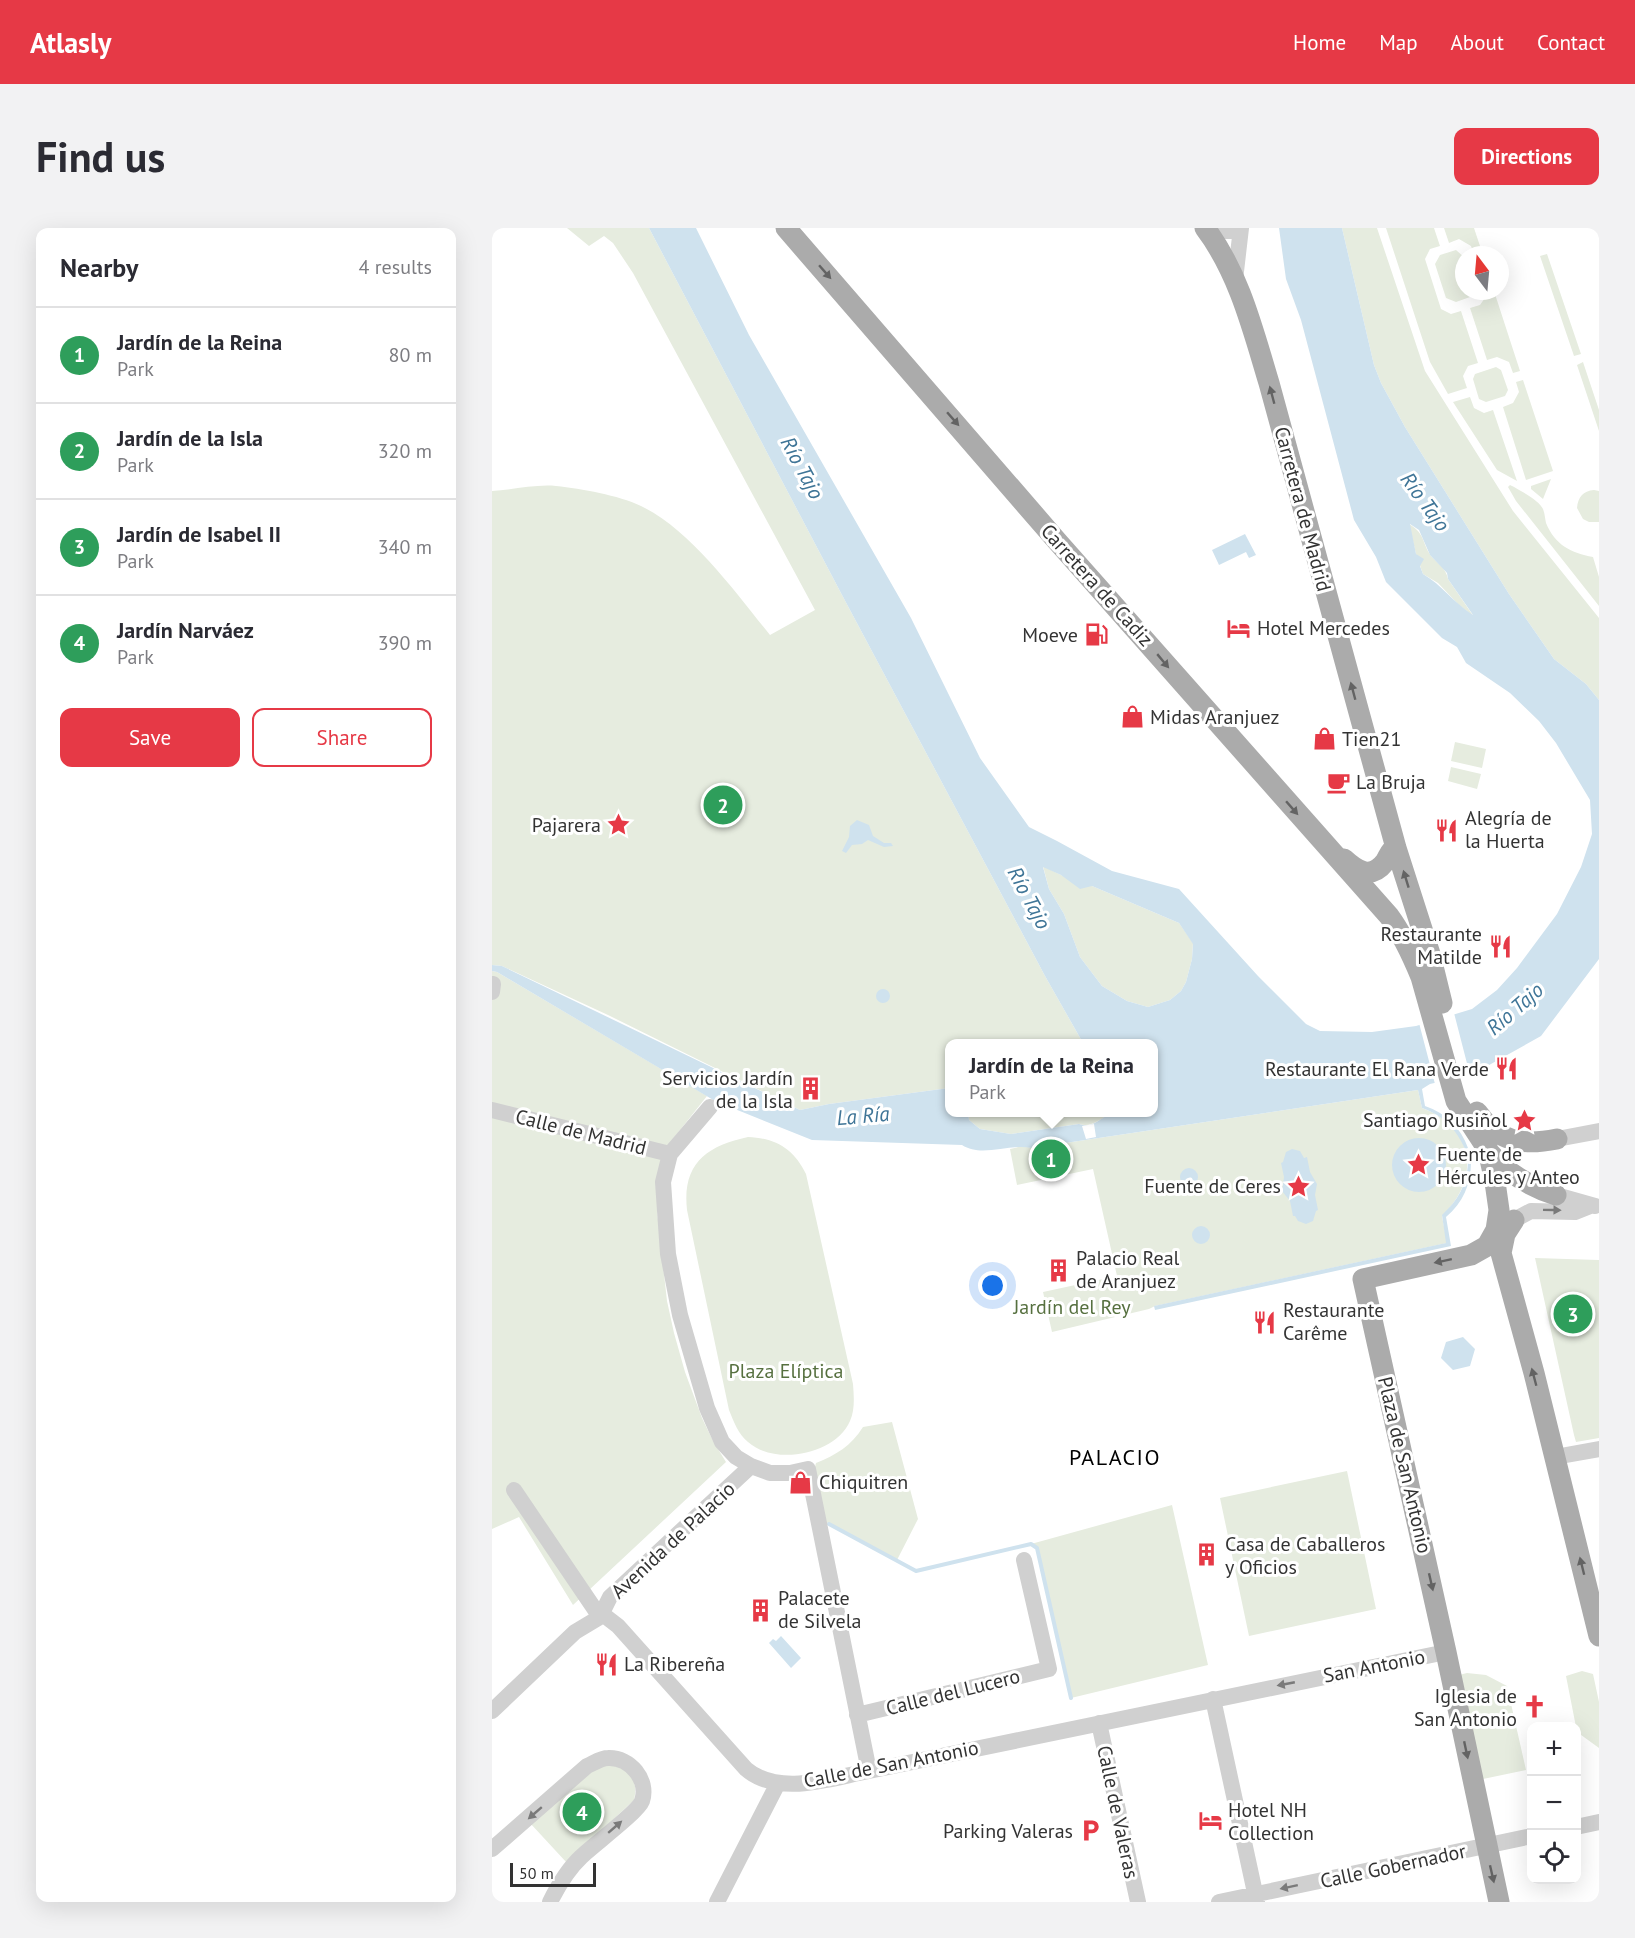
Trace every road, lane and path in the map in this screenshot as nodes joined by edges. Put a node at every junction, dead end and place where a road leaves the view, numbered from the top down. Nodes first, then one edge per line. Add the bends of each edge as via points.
1 (786, 228) edge
2 (1235, 228) edge
3 (1241, 228) edge
4 (1206, 230) edge
5 (1235, 281) junction
6 (1396, 848) junction
7 (1335, 857) junction
8 (1415, 939) junction
9 (1455, 1079) junction
10 (710, 1107) dead end
11 (492, 1110) edge
12 (1599, 1131) edge
13 (1557, 1139) joint
14 (1536, 1143) junction
15 (670, 1154) junction
16 (1499, 1174) junction
17 (1556, 1195) joint
18 (1595, 1206) edge
19 (1514, 1220) joint
20 (1495, 1245) junction
21 (1599, 1449) edge
22 (1555, 1457) junction
23 (751, 1466) junction
24 (514, 1490) dead end
25 (1024, 1560) dead end
26 (600, 1617) junction
27 (1598, 1627) edge
28 (1446, 1652) junction
29 (1213, 1699) junction
30 (492, 1711) edge
31 (857, 1715) junction
32 (1099, 1723) junction
33 (869, 1771) junction
34 (778, 1784) junction
35 (1599, 1822) edge
36 (1581, 1826) edge
37 (1527, 1837) edge
38 (1486, 1846) junction
39 (492, 1849) edge
40 (1256, 1898) edge
41 (550, 1902) edge
42 (717, 1902) edge
43 (1138, 1902) edge
44 (1219, 1902) edge
45 (1499, 1902) edge

1 -> 7 main road, Carretera de Cadiz
2 - 4 street
3 - 5 street
4 - 5 main road, Carretera de Madrid
6 -> 5 main road, Carretera de Madrid via 1269,383
6 - 7 main road via 1381,866 1369,872 1358,871 1342,857
8 -> 6 main road, Carretera de Madrid
7 - 8 main road, Carretera de Cadiz
8 - 9 main road, Carretera de Madrid
9 - 14 main road via 1490,1130
9 - 16 main road via 1460,1107
10 - 15 street
11 - 15 street, Calle de Madrid
12 - 13 street
13 - 14 main road
14 - 16 main road via 1518,1153
15 - 23 street via 663,1182 664,1216 680,1315 713,1424 722,1442
16 - 17 main road
16 - 20 main road
17 - 18 street
19 -> 18 street via 1531,1211 1575,1212
19 - 20 main road
22 -> 20 main road
20 -> 28 main road, Plaza de San Antonio via 1470,1255 1364,1279
21 - 22 street
27 -> 22 main road
23 - 26 street, Avenida de Palacio via 610,1597
23 - 31 street via 770,1473 808,1469
24 - 26 street
25 - 31 street, Calle del Lucero via 1049,1669
26 - 30 street via 575,1632
26 - 34 street, Calle de San Antonio via 605,1616 618,1626 746,1769
28 -> 29 street, San Antonio
28 -> 38 main road, San Antonio
29 - 32 street, Calle de San Antonio
29 - 40 street
31 - 33 street
32 - 33 street, Calle de San Antonio
32 - 43 street, Calle de Valeras
33 - 34 street, Calle de San Antonio
34 - 42 street
35 - 36 street
37 - 38 street, Calle Gobernador
38 -> 40 street, Calle Gobernador
38 -> 45 main road, San Antonio
41 -> 39 street via 579,1858 641,1804 644,1790 631,1765 606,1758 587,1766
40 - 44 street, Calle Gobernador

